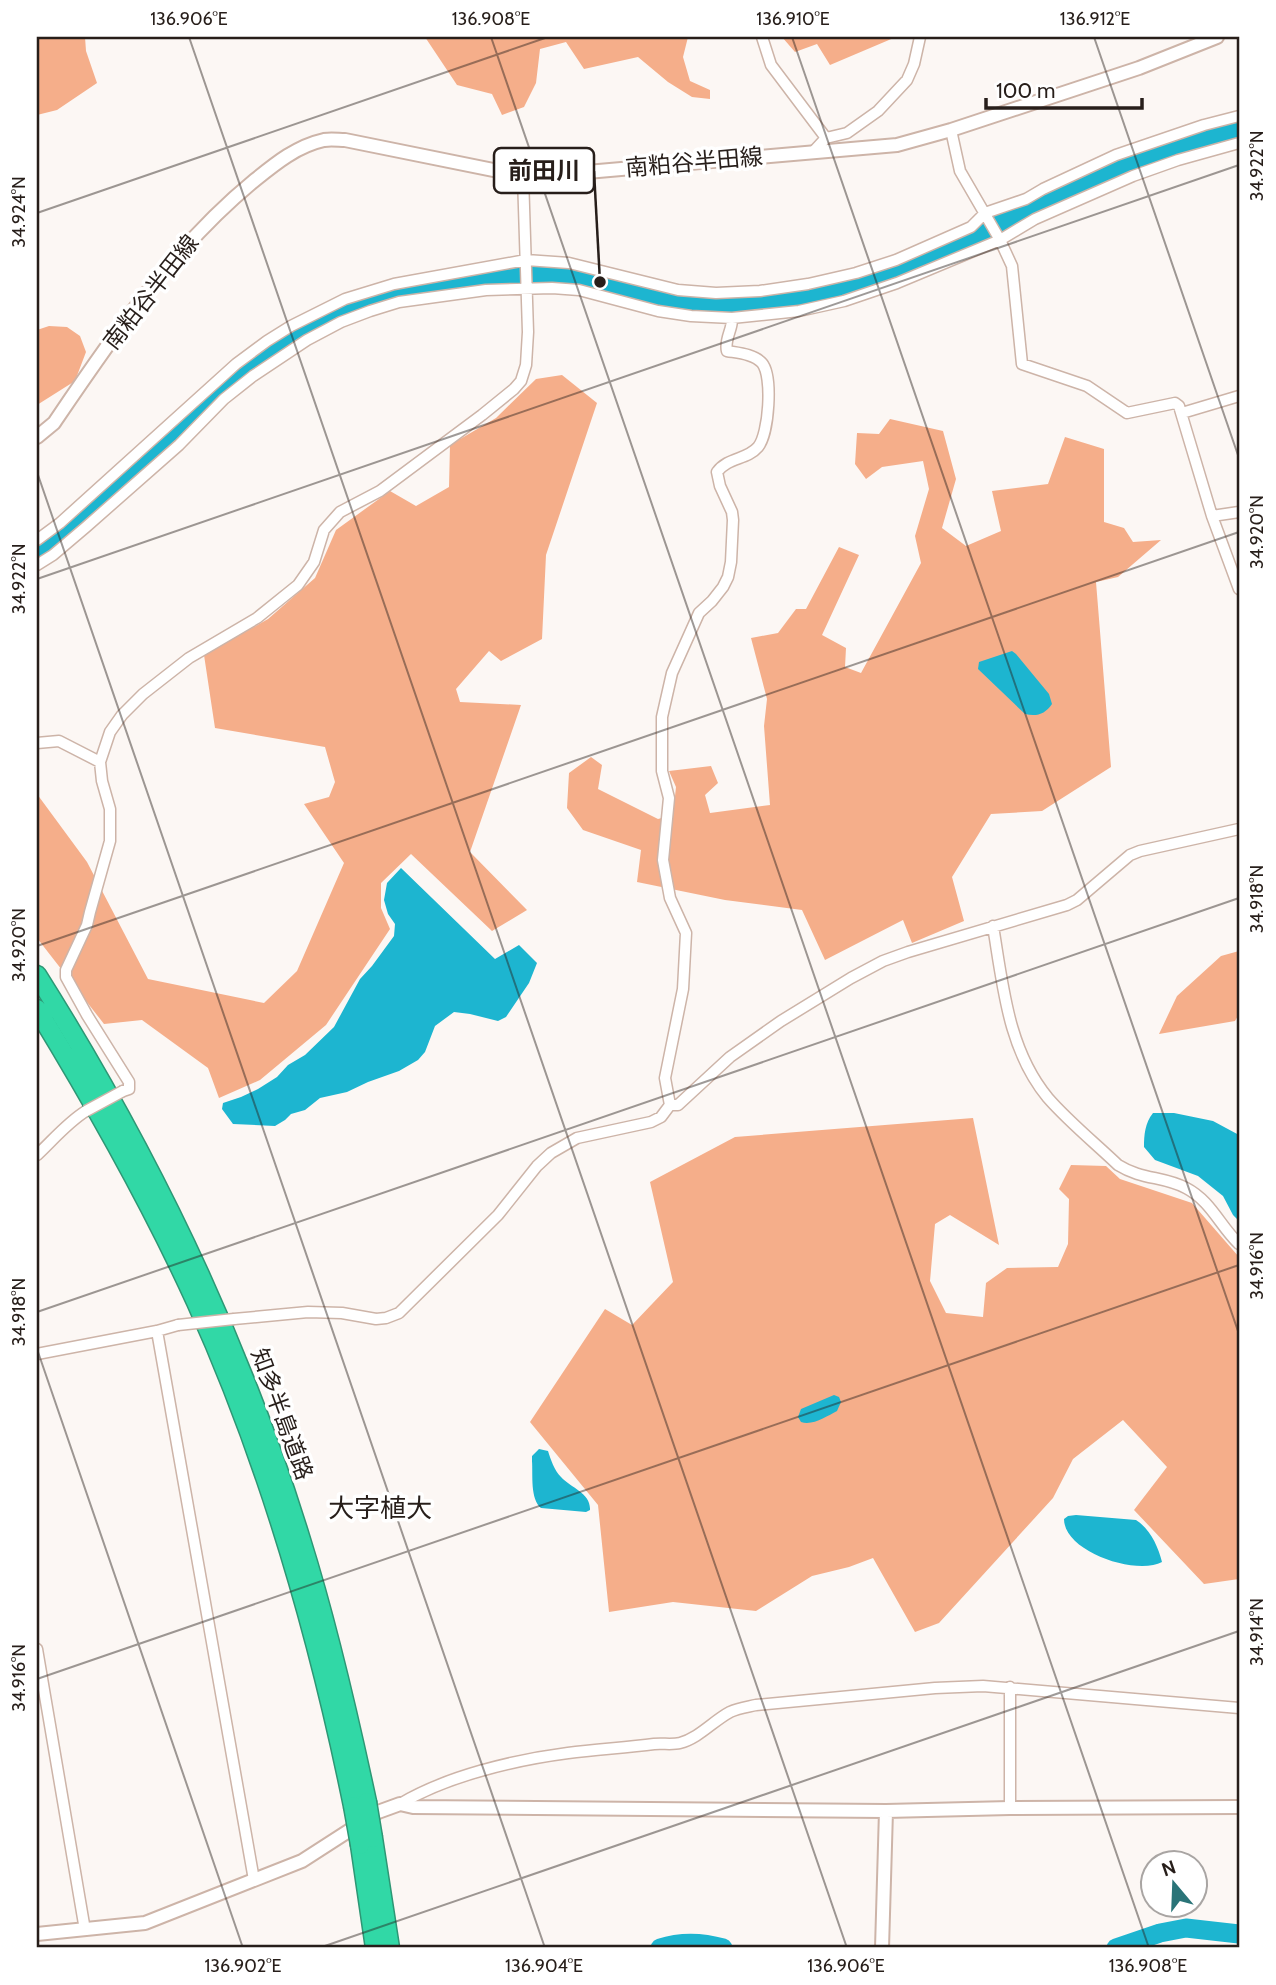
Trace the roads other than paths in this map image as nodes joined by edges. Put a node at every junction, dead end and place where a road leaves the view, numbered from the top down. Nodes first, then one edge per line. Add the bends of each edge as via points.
1 (762, 37) edge
2 (920, 37) edge
3 (1217, 37) edge
4 (1239, 116) edge
5 (951, 130) junction
6 (826, 138) junction
7 (1239, 143) edge
8 (814, 151) junction
9 (523, 176) junction
10 (985, 212) junction
11 (1000, 240) junction
12 (526, 264) junction
13 (527, 287) junction
14 (732, 318) junction
15 (1239, 396) edge
16 (1182, 413) junction
17 (37, 437) edge
18 (1239, 512) edge
19 (1212, 516) junction
20 (37, 540) edge
21 (37, 565) edge
22 (1239, 589) edge
23 (37, 743) edge
24 (100, 762) junction
25 (1239, 829) edge
26 (993, 926) junction
27 (37, 975) edge
28 (37, 1009) edge
29 (670, 1105) junction
30 (37, 1155) edge
31 (1239, 1244) edge
32 (157, 1331) junction
33 (37, 1354) edge
34 (37, 1649) edge
35 (1010, 1687) junction
36 (1239, 1708) edge
37 (360, 1804) junction
38 (400, 1804) junction
39 (1239, 1807) edge
40 (1010, 1808) junction
41 (886, 1811) junction
42 (366, 1841) junction
43 (254, 1880) junction
44 (85, 1930) junction
45 (37, 1934) edge
46 (375, 1948) edge
47 (390, 1948) edge
48 (882, 1948) edge

1 - 6 street via 771,65
2 - 6 street via 907,80 878,111 847,133
3 - 5 street, 南粕谷半田線 via 1139,68
4 - 10 street via 1116,155 1026,199
5 - 8 street, 南粕谷半田線 via 897,145
5 - 10 street via 960,171
6 - 8 street
7 - 11 street via 1133,176 1035,219
8 - 9 street, 南粕谷半田線
9 - 12 street
9 - 17 street, 南粕谷半田線 via 345,140 326,139 280,159 195,234 137,305 54,423
10 - 11 street
10 - 12 street via 971,227 895,260 856,273 760,291 678,290 569,264
11 - 14 street via 844,301
11 - 16 street via 1012,267 1022,364 1087,386 1127,413 1175,403
12 - 13 street
12 - 20 street via 428,276 367,291 291,326 236,364
13 - 14 street via 579,290 677,314
13 - 21 street via 399,302 307,340 225,399 179,445
13 - 24 street via 526,365 514,389 380,491 340,512 324,530 313,562 298,585 143,694 115,724
14 - 29 street via 727,351 762,363 768,413 758,448 729,461 718,472 733,520 730,570 723,587 699,613 672,673 662,717 662,771 669,791 663,860 670,898 686,933 683,989 665,1078
15 - 16 street
16 - 19 street
18 - 19 street
19 - 22 street
23 - 24 street via 59,741
24 - 30 street, bridge via 110,808 110,841 88,925 66,977 129,1089 75,1118
25 - 26 street via 1145,848 1130,855 1077,900
26 - 29 street via 883,961 825,992 730,1057 678,1105
26 - 31 street via 1014,1034 1048,1097 1118,1165 1197,1194
27 - 37 highway, 知多半島道路 via 141,1154 230,1345 268,1443 328,1630
28 - 37 highway, 知多半島道路 via 130,1172 196,1302 221,1363 286,1542
29 - 32 street, bridge via 651,1122 577,1138 551,1153 498,1215 400,1312 376,1319 308,1312
32 - 33 street
32 - 43 street
34 - 44 street
35 - 36 street
35 - 38 street via 935,1688 741,1708 678,1744 541,1758 468,1775
35 - 40 street
37 - 42 highway, 知多半島道路, bridge
38 - 41 street
38 - 43 street via 378,1812 302,1861
39 - 40 street
40 - 41 street
41 - 48 street
42 - 46 highway, 知多半島道路
42 - 47 highway, 知多半島道路
43 - 44 street via 145,1923
44 - 45 street

